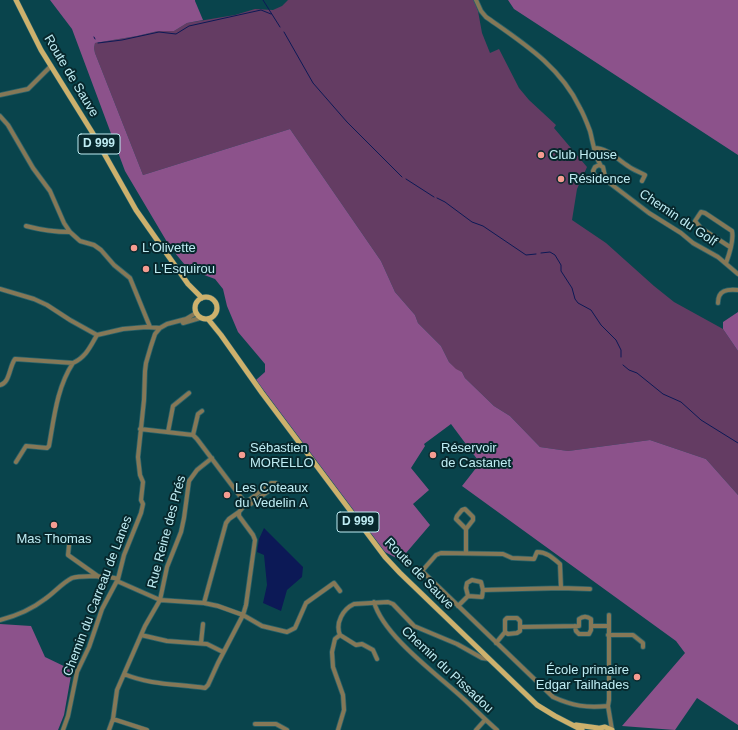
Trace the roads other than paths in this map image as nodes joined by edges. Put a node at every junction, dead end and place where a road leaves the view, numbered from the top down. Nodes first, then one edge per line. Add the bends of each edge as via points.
1 (16, 0) edge
2 (476, 0) edge
3 (51, 66) junction
4 (0, 95) edge
5 (0, 116) edge
6 (594, 148) junction
7 (599, 166) junction
8 (604, 172) junction
9 (601, 177) junction
10 (606, 181) junction
11 (642, 181) dead end
12 (26, 226) dead end
13 (70, 232) junction
14 (730, 247) junction
15 (726, 263) junction
16 (738, 274) edge
17 (188, 284) junction
18 (0, 289) edge
19 (738, 290) edge
20 (202, 298) junction
21 (196, 304) junction
22 (718, 304) dead end
23 (196, 313) junction
24 (214, 316) junction
25 (200, 318) junction
26 (208, 320) junction
27 (173, 323) junction
28 (150, 327) junction
29 (160, 328) junction
30 (221, 334) junction
31 (97, 335) junction
32 (73, 363) junction
33 (0, 385) edge
34 (189, 393) dead end
35 (202, 411) dead end
36 (140, 429) junction
37 (168, 432) junction
38 (193, 435) junction
39 (212, 458) junction
40 (16, 462) dead end
41 (280, 486) dead end
42 (246, 504) junction
43 (239, 512) junction
44 (466, 529) junction
45 (70, 536) dead end
46 (466, 553) junction
47 (99, 577) junction
48 (118, 580) junction
49 (561, 588) junction
50 (590, 589) dead end
51 (483, 590) junction
52 (340, 591) dead end
53 (468, 596) junction
54 (160, 600) junction
55 (374, 602) junction
56 (204, 603) junction
57 (458, 606) junction
58 (243, 615) junction
59 (609, 615) dead end
60 (0, 620) edge
61 (203, 624) dead end
62 (576, 626) junction
63 (591, 626) junction
64 (608, 626) junction
65 (520, 627) junction
66 (505, 632) junction
67 (141, 635) junction
68 (340, 635) junction
69 (608, 635) junction
70 (201, 643) junction
71 (496, 643) junction
72 (643, 647) dead end
73 (224, 652) junction
74 (377, 659) dead end
75 (489, 659) junction
76 (124, 674) junction
77 (606, 706) junction
78 (610, 717) junction
79 (113, 719) junction
80 (485, 720) junction
81 (255, 724) dead end
82 (573, 724) junction
83 (598, 728) edge
84 (63, 730) edge
85 (109, 730) edge
86 (147, 730) edge
87 (286, 730) edge
88 (338, 730) edge
89 (476, 730) edge
90 (497, 730) edge
91 (582, 730) edge
92 (612, 730) edge

1 - 3 main road, Route de Sauve / D 999
2 - 6 street via 486,17 539,55 561,78 580,108
3 - 4 street via 28,89
3 - 17 main road, Route de Sauve / D 999 via 136,210
5 - 13 street via 50,191
6 - 7 street
6 - 11 street via 601,148 645,175
7 - 8 street via 604,168
7 - 9 street via 593,169 593,174
8 - 9 street
8 - 10 street
9 - 10 street, Chemin du Golf
10 - 15 street, Chemin du Golf via 656,218
12 - 13 street via 43,231
13 - 28 street via 80,241 101,250 114,265 127,274
14 - 14 street via 732,231 701,212 695,221 701,228
14 - 15 street
15 - 16 street, Chemin du Golf
17 - 20 main road, Route de Sauve / D 999
17 - 21 main road, Route de Sauve / D 999
18 - 31 street via 34,299
19 - 22 street via 727,289 720,293
20 - 21 main road
20 - 24 main road via 216,302
21 - 23 main road
23 - 25 main road
23 - 27 street
24 - 26 main road
24 - 30 main road, Route de Sauve / D 999
25 - 26 main road
25 - 27 street
26 - 30 main road, Route de Sauve / D 999
27 - 29 street
28 - 29 street
28 - 31 street via 123,329
29 - 36 street, Chemin du Carreau de Lanes via 146,363
30 - 75 main road, Route de Sauve / D 999 via 385,557
31 - 32 street via 81,359
32 - 33 street via 15,359 6,382
32 - 40 street via 67,372 57,402 49,446 26,446
34 - 37 street via 173,406
35 - 38 street via 198,414
36 - 37 street
36 - 48 street, Chemin du Carreau de Lanes via 138,457 143,482 143,504 124,555
37 - 38 street
38 - 39 street
39 - 42 street
39 - 54 street, Rue Reine des Prés via 197,470 189,481 181,532 167,567
41 - 42 street via 271,483
42 - 43 street
43 - 56 street via 226,522
43 - 58 street via 240,518 255,540
44 - 44 street via 473,517 464,509 456,519
44 - 46 street
45 - 47 street via 68,555
46 - 49 street via 503,554 512,558 534,559 536,552 542,552 560,564
46 - 57 street via 436,555 422,571
47 - 48 street
47 - 60 street via 74,578 66,581 32,608
48 - 54 street
48 - 84 street, Chemin du Carreau de Lanes via 102,608 89,647 77,672
49 - 50 street
49 - 51 street
51 - 53 street via 482,597
51 - 53 street via 481,582 472,580 467,583
52 - 58 street via 334,583 306,603 295,628 290,632 267,628
53 - 57 street
54 - 56 street
54 - 67 street, Rue Reine des Prés
55 - 68 street via 350,606 339,619
55 - 75 street via 393,604 414,626
55 - 80 street, Chemin du Pissadou via 381,618 398,638
56 - 58 street
57 - 71 street
58 - 73 street
59 - 64 street
61 - 70 street
62 - 63 street via 579,634 589,634
62 - 63 street via 579,626 579,619 588,617 591,619
62 - 65 street
63 - 64 street
64 - 69 street
65 - 66 street via 517,633
65 - 66 street via 517,618 507,618
66 - 71 street
67 - 70 street via 167,641
67 - 76 street, Rue Reine des Prés
68 - 74 street via 373,650
68 - 88 street via 335,639 332,652 333,667 343,695 344,710
69 - 72 street via 633,636 643,643
69 - 77 street via 609,700
70 - 73 street
71 - 77 street via 554,697 579,706
73 - 76 street via 205,688 156,683
75 - 82 main road, Route de Sauve / D 999 via 537,705
76 - 79 street, Rue Reine des Prés via 118,690
77 - 78 street
78 - 83 street
78 - 92 street
79 - 85 street, Rue Reine des Prés
79 - 86 street
80 - 89 street
80 - 90 street, Chemin du Pissadou
81 - 87 street via 276,724
82 - 83 main road, Route de Sauve / D 999
82 - 91 main road, Route de Sauve / D 999
83 - 92 main road, Route de Sauve via 606,727

